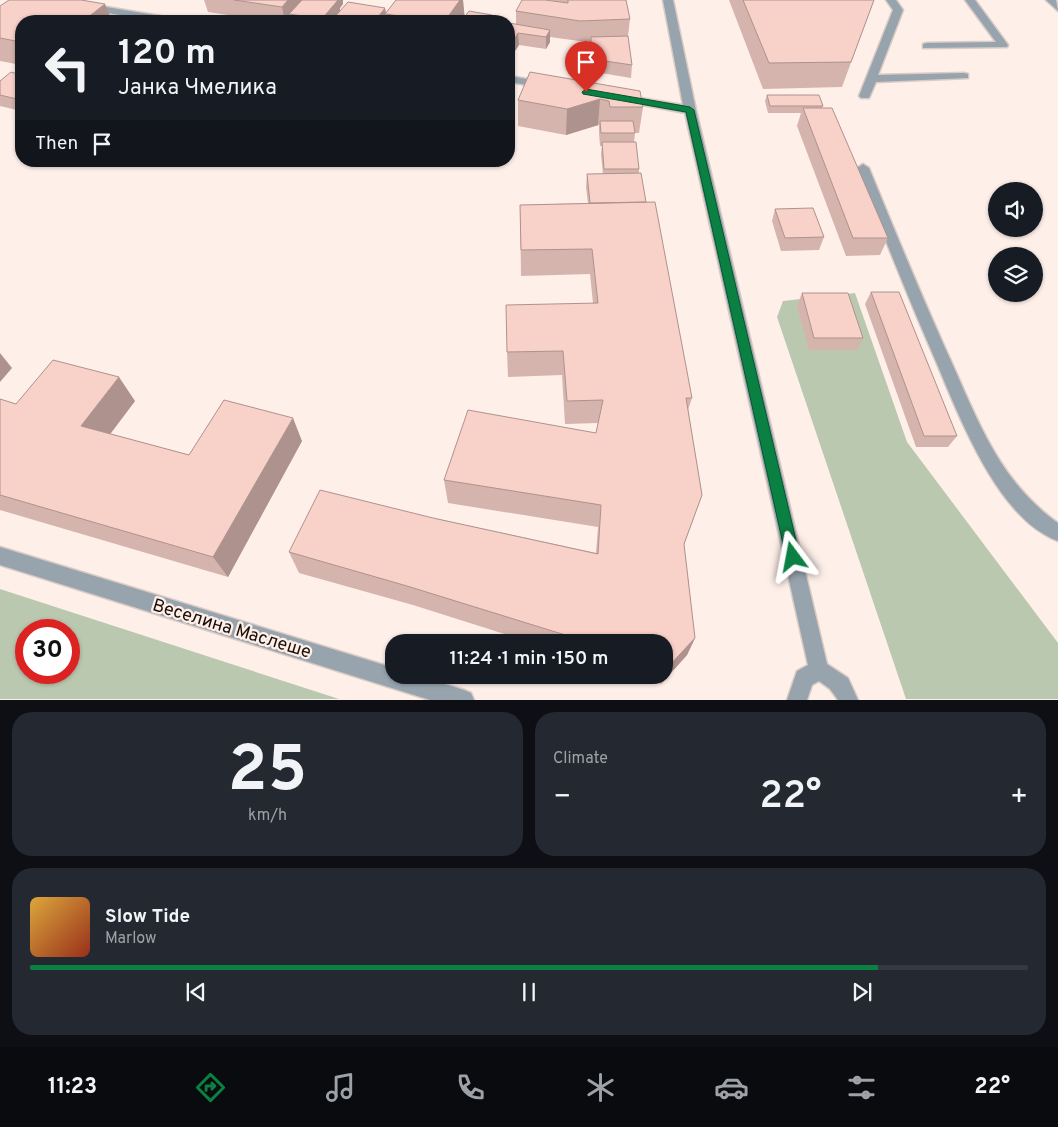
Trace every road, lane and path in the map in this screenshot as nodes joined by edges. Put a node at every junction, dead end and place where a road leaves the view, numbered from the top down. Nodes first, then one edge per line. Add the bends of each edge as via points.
1 (48, 0) edge
2 (668, 0) edge
3 (891, 0) edge
4 (970, 0) edge
5 (1052, 0) edge
6 (1058, 8) edge
7 (137, 15) edge
8 (927, 46) dead end
9 (964, 76) dead end
10 (871, 79) junction
11 (515, 80) edge
12 (557, 87) edge
13 (606, 95) edge
14 (865, 96) dead end
15 (690, 110) junction
16 (863, 168) dead end
17 (1058, 534) edge
18 (0, 556) edge
19 (819, 670) junction
20 (464, 700) edge
21 (797, 700) edge
22 (848, 700) edge

1 - 7 street
2 - 15 street
3 - 10 street via 898,10
4 - 8 street via 1003,44
5 - 6 street
9 - 10 street
10 - 14 street
11 - 12 street
13 - 15 street
15 - 19 street
16 - 17 street via 910,285 982,448 1030,513
18 - 20 street, Веселина Маслеше
19 - 21 street via 804,678
19 - 22 street via 835,678

